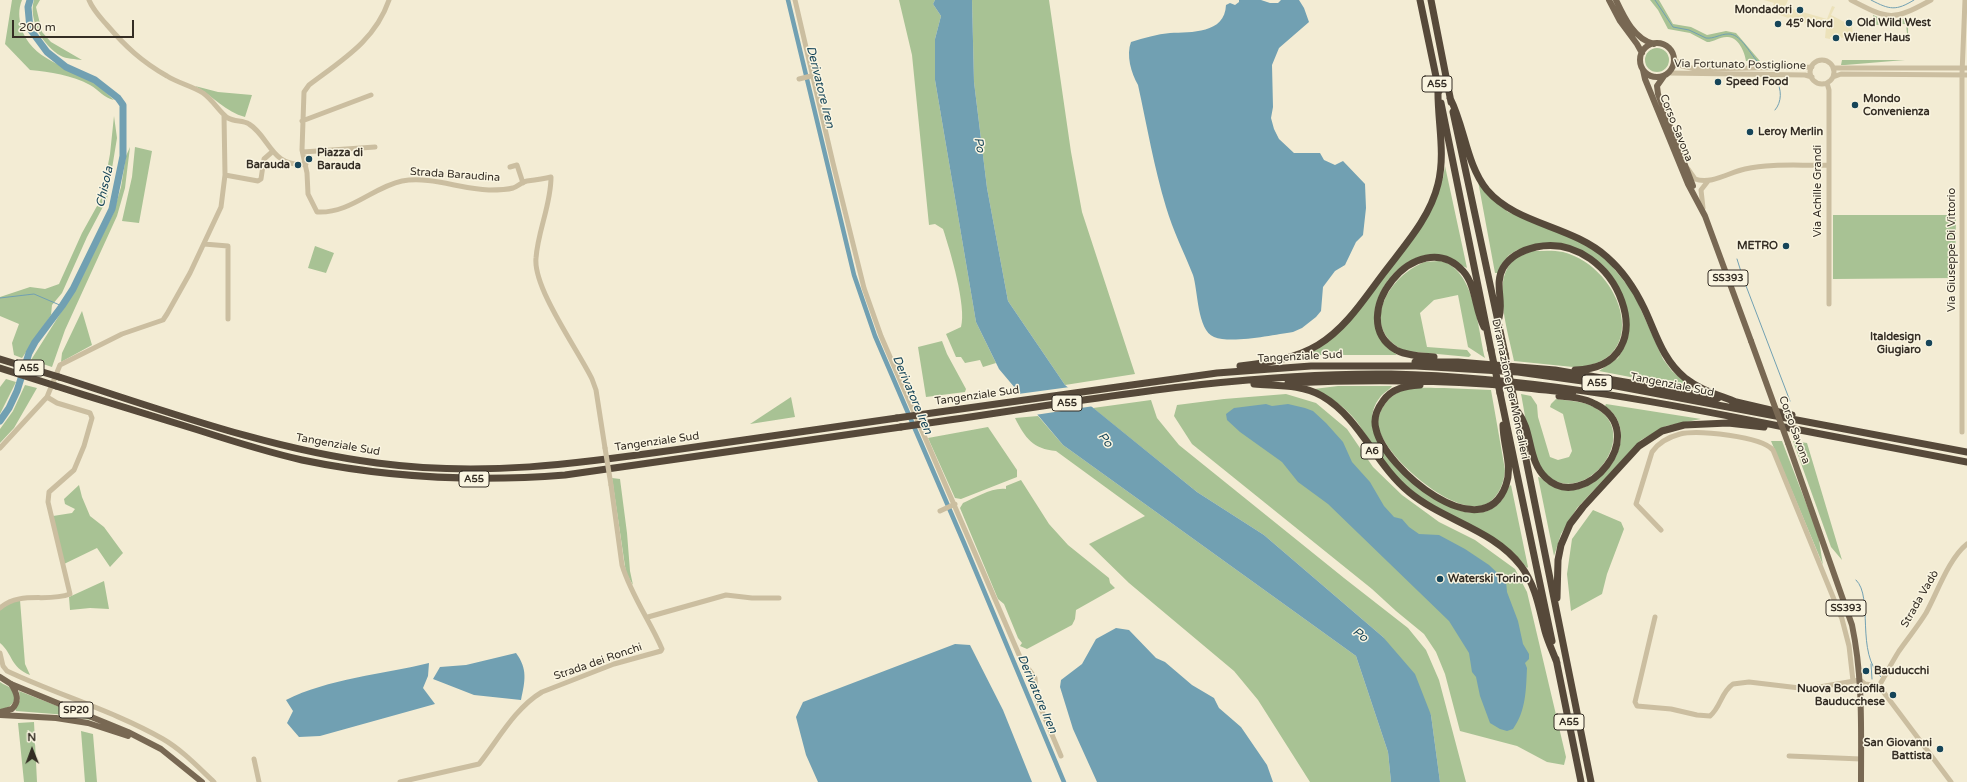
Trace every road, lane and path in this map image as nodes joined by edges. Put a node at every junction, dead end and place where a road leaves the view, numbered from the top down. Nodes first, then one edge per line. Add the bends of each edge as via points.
1 (89, 0) edge
2 (389, 0) edge
3 (795, 0) edge
4 (1420, 0) edge
5 (1431, 0) edge
6 (1609, 0) edge
7 (1616, 0) edge
8 (1851, 0) edge
9 (1931, 0) edge
10 (1965, 0) edge
11 (1654, 44) junction
12 (1642, 53) junction
13 (1674, 59) junction
14 (1812, 67) junction
15 (1833, 68) junction
16 (1965, 68) edge
17 (1643, 70) junction
18 (814, 74) junction
19 (1965, 74) edge
20 (1666, 75) junction
21 (1812, 76) junction
22 (1833, 77) junction
23 (798, 79) dead end
24 (1827, 83) junction
25 (1438, 87) junction
26 (371, 95) dead end
27 (1450, 98) junction
28 (224, 115) junction
29 (302, 121) junction
30 (375, 147) dead end
31 (272, 152) junction
32 (303, 152) junction
33 (306, 164) junction
34 (1828, 165) junction
35 (510, 167) dead end
36 (1688, 169) junction
37 (225, 175) junction
38 (551, 177) joint
39 (1709, 181) junction
40 (523, 183) junction
41 (1694, 192) junction
42 (1704, 216) junction
43 (204, 244) junction
44 (1828, 302) dead end
45 (228, 319) dead end
46 (1498, 322) junction
47 (1488, 335) junction
48 (0, 359) edge
49 (1458, 362) junction
50 (1387, 365) junction
51 (0, 368) edge
52 (1555, 370) junction
53 (1201, 376) junction
54 (1450, 382) junction
55 (1204, 384) junction
56 (1254, 384) junction
57 (1538, 389) junction
58 (1599, 392) junction
59 (47, 397) junction
60 (1736, 402) junction
61 (1516, 408) junction
62 (1504, 413) junction
63 (1804, 421) junction
64 (1780, 426) junction
65 (1962, 432) dead end
66 (0, 448) edge
67 (1967, 452) edge
68 (1967, 462) edge
69 (955, 504) junction
70 (940, 511) dead end
71 (1661, 530) dead end
72 (1967, 544) edge
73 (779, 598) dead end
74 (1556, 606) junction
75 (0, 608) edge
76 (648, 617) junction
77 (1655, 617) dead end
78 (0, 654) edge
79 (1557, 662) junction
80 (0, 677) edge
81 (1860, 680) junction
82 (1853, 681) junction
83 (1882, 681) junction
84 (11, 684) junction
85 (0, 713) edge
86 (152, 744) junction
87 (1061, 756) dead end
88 (1789, 756) dead end
89 (254, 759) dead end
90 (1861, 759) junction
91 (202, 782) edge
92 (214, 782) edge
93 (259, 782) edge
94 (400, 782) edge
95 (1581, 782) edge
96 (1591, 782) edge
97 (1861, 782) edge
98 (1952, 782) edge

1 - 28 street via 94,10 129,50 167,76 202,92 214,101
2 - 29 street via 381,18 361,46 309,85 304,92
3 - 18 street
4 - 25 highway, Diramazione per Moncalieri / A55
5 - 27 highway, Diramazione per Moncalieri / A55
6 - 12 main road, Corso Savona / SS393
7 - 11 main road via 1637,34 1646,42
8 - 9 street via 1884,16 1902,15
10 - 16 street, Via Giuseppe Di Vittorio
11 - 12 main road via 1649,45
11 - 13 main road via 1667,47
12 - 17 main road, Corso Savona / SS393 via 1640,63
13 - 14 street, Via Fortunato Postiglione via 1682,66 1696,69
13 - 20 main road, Corso Savona / SS393 via 1672,69
14 - 15 street via 1823,60 1830,63
14 - 21 street
15 - 16 street
15 - 22 street
16 - 19 street, Via Giuseppe Di Vittorio
17 - 20 main road via 1653,77
17 - 41 main road, Corso Savona / SS393 via 1688,184
18 - 23 street
18 - 69 street via 864,288 881,336
19 - 22 street via 1841,74
19 - 65 street, Via Giuseppe Di Vittorio
20 - 21 street, Via Fortunato Postiglione
20 - 36 main road, Corso Savona / SS393 via 1657,86 1658,94
21 - 24 street via 1817,82
22 - 24 street
24 - 34 street, Via Achille Grandi
25 - 47 highway, Diramazione per Moncalieri / A55
25 - 53 highway via 1442,156 1434,197 1420,223 1354,313 1326,339 1301,354 1280,361 1232,367
26 - 29 street
27 - 46 highway, Diramazione per Moncalieri / A55
27 - 60 highway via 1477,174 1494,197 1518,213 1577,236 1606,256 1623,274 1638,296 1670,363 1695,385
28 - 31 street via 252,126
28 - 37 street
29 - 32 street
30 - 32 street
31 - 33 street via 291,163
31 - 37 street via 264,159 261,179 258,181
32 - 33 street
33 - 40 street, Strada Baraudina via 308,194 317,212 347,206 401,182 421,180 487,190 513,188
34 - 39 street via 1757,167 1728,173
34 - 44 street, Via Achille Grandi
35 - 40 street via 517,165
36 - 39 street via 1695,179
36 - 41 main road, Corso Savona / SS393
37 - 43 street via 220,207
38 - 40 street, Strada Baraudina
38 - 76 street, Strada dei Ronchi, bridge via 551,188 536,257 537,272 546,295 596,390 622,565 626,578
39 - 42 street via 1703,186 1700,195
41 - 42 main road, Corso Savona / SS393
42 - 81 main road, Corso Savona / SS393, bridge via 1751,340 1852,625
43 - 45 street via 228,246
43 - 59 street via 163,320 122,334 60,365
46 - 52 highway via 1501,308 1500,278 1504,266 1516,255 1537,247 1560,247 1583,255 1598,265 1610,278 1622,302 1625,325 1622,345 1613,357 1599,367 1586,370
46 - 61 highway, Diramazione per Moncalieri / A55, bridge
47 - 49 highway via 1479,317 1468,277 1456,264 1444,259 1430,258 1402,270 1381,299 1378,320 1382,337 1390,346 1401,352
47 - 62 highway, Diramazione per Moncalieri / A55, bridge
48 - 53 highway, Tangenziale Sud / A55, bridge via 270,443 358,461 438,469 496,470 555,466
49 - 50 highway via 1426,361
49 - 52 highway
50 - 53 highway, Tangenziale Sud / A55 via 1279,368
50 - 63 highway, Tangenziale Sud / A55 via 1482,369 1562,377
51 - 55 highway, Tangenziale Sud / A55, bridge via 301,460 358,470 446,478 565,475
52 - 60 highway
54 - 56 highway via 1374,380
54 - 57 highway, A55
54 - 62 highway via 1395,390 1380,406 1375,419 1378,438 1391,457 1417,483 1440,499 1459,508 1478,510 1490,506 1501,495 1507,483 1508,473 1503,433
55 - 56 highway, A6
55 - 58 highway, Tangenziale Sud / A55 via 1300,376 1388,374 1486,379
56 - 79 highway, A6 via 1302,388 1334,404 1351,421 1388,471 1408,491 1432,508 1505,549 1520,564 1530,581
57 - 58 highway, A55
57 - 61 highway via 1591,402 1609,415 1616,429 1617,446 1610,463 1598,476 1571,486 1559,486 1549,481 1536,466 1524,420
58 - 64 highway, Tangenziale Sud / A55
59 - 66 street
59 - 75 street via 57,403 90,413 92,418 74,470 49,492 48,502 70,594 62,597 28,597 14,600
60 - 63 highway via 1783,412
61 - 74 highway, Diramazione per Moncalieri / A55
62 - 79 highway, Diramazione per Moncalieri / A55
63 - 67 highway, Tangenziale Sud / A55
64 - 68 highway, Tangenziale Sud / A55
64 - 74 highway via 1716,422 1684,425 1662,431 1639,446 1570,524 1558,560
69 - 70 street
69 - 87 street via 1020,657 1035,678 1036,697
71 - 82 street via 1636,504 1656,446 1680,434 1695,433 1755,440 1769,446 1773,450 1842,619 1849,646
72 - 83 street, Strada Vadò via 1953,562 1927,611 1898,652
73 - 76 street via 726,595
74 - 96 highway, Diramazione per Moncalieri / A55
76 - 94 street, Strada dei Ronchi via 661,651 614,664 536,695 507,725 479,764
77 - 82 street via 1635,702 1642,708 1672,709 1710,716 1718,707 1724,692 1732,684 1749,682 1803,689
78 - 92 street via 7,671 141,727 164,740
79 - 95 highway, Diramazione per Moncalieri / A55
80 - 84 main road, SP20
81 - 82 street
81 - 83 street via 1865,684
81 - 90 main road, Corso Savona / SS393
83 - 98 street
84 - 85 main road, SP20 via 16,692 16,703 12,709
84 - 86 main road, SP20
85 - 86 main road, SP20 via 88,723
86 - 91 main road, SP20
88 - 90 street
89 - 93 street
90 - 97 main road, Corso Savona / SS393

